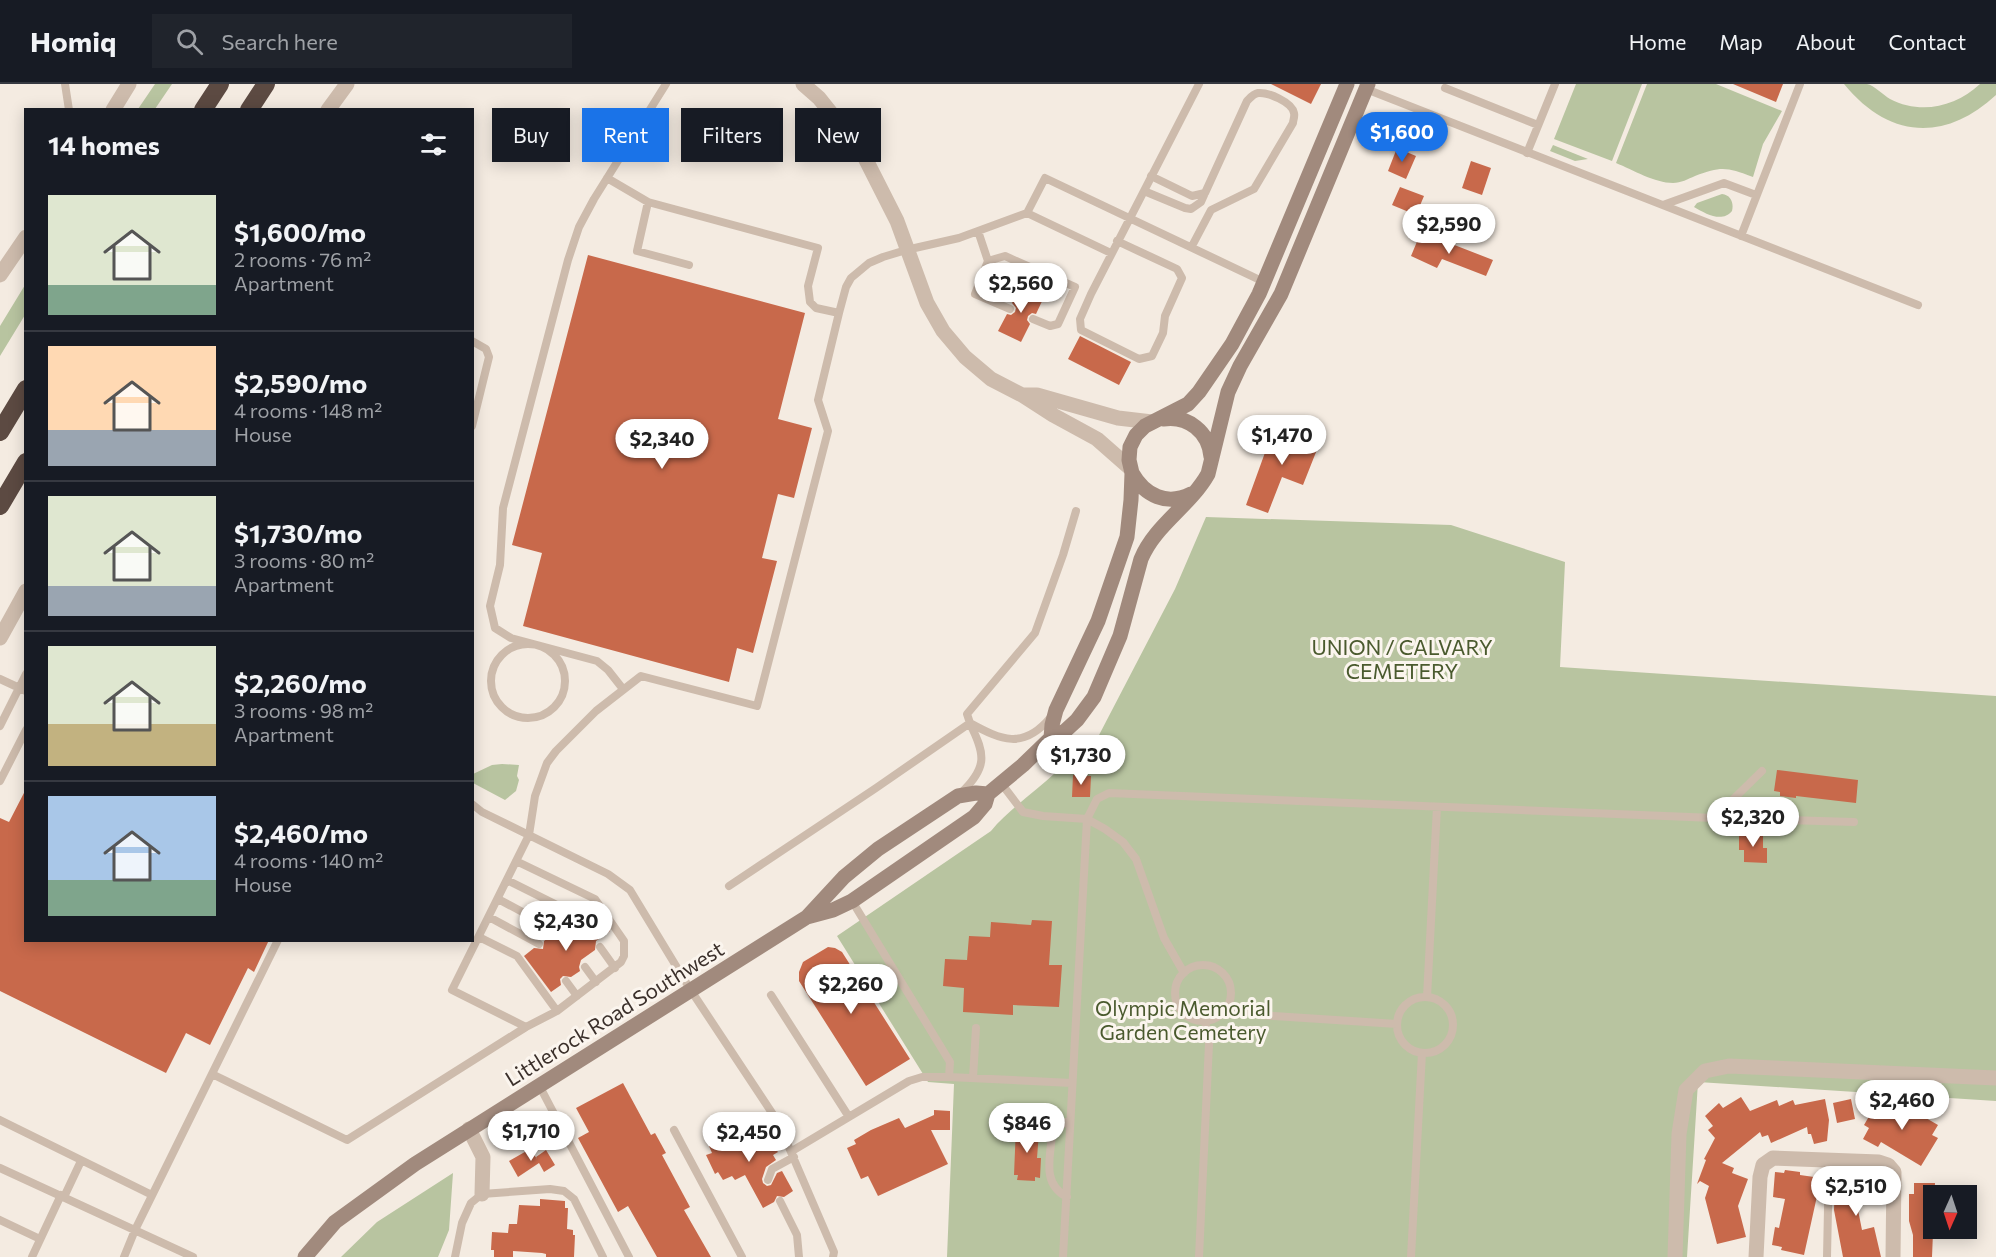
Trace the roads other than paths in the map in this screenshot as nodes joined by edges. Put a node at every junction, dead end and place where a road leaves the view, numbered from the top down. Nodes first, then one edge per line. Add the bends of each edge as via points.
1 (65, 84) edge
2 (129, 84) edge
3 (220, 84) edge
4 (266, 84) edge
5 (347, 84) edge
6 (666, 84) edge
7 (803, 84) edge
8 (1199, 84) edge
9 (1347, 84) edge
10 (1555, 84) edge
11 (1800, 84) edge
12 (1367, 86) edge
13 (1445, 88) dead end
14 (69, 108) edge
15 (114, 108) edge
16 (204, 108) edge
17 (250, 108) edge
18 (329, 108) edge
19 (1538, 124) junction
20 (1527, 153) junction
21 (1151, 176) junction
22 (607, 178) junction
23 (1144, 191) junction
24 (1205, 193) junction
25 (1756, 195) junction
26 (648, 202) junction
27 (1663, 205) junction
28 (1027, 213) junction
29 (1130, 217) junction
30 (978, 231) junction
31 (1741, 236) junction
32 (24, 240) edge
33 (1118, 241) junction
34 (1192, 246) junction
35 (906, 250) junction
36 (1111, 254) junction
37 (988, 261) junction
38 (689, 265) dead end
39 (0, 275) edge
40 (1264, 282) junction
41 (1075, 287) junction
42 (1091, 294) junction
43 (1918, 305) dead end
44 (1010, 309) dead end
45 (839, 314) junction
46 (1033, 319) dead end
47 (474, 342) edge
48 (24, 392) edge
49 (1022, 395) junction
50 (474, 418) edge
51 (1155, 421) junction
52 (0, 432) edge
53 (1211, 463) junction
54 (24, 465) edge
55 (1131, 471) junction
56 (1194, 493) junction
57 (0, 506) edge
58 (1076, 511) dead end
59 (24, 595) edge
60 (0, 638) edge
61 (538, 645) junction
62 (0, 679) edge
63 (623, 689) junction
64 (22, 690) edge
65 (1056, 710) junction
66 (970, 723) junction
67 (0, 726) edge
68 (24, 734) edge
69 (1051, 738) junction
70 (1762, 771) dead end
71 (0, 781) edge
72 (1001, 783) junction
73 (988, 794) junction
74 (958, 796) junction
75 (474, 806) edge
76 (1437, 807) junction
77 (474, 812) edge
78 (482, 812) junction
79 (1714, 818) junction
80 (1087, 819) junction
81 (1854, 822) dead end
82 (529, 835) junction
83 (516, 861) junction
84 (507, 880) junction
85 (729, 886) dead end
86 (498, 899) junction
87 (852, 901) junction
88 (489, 917) junction
89 (807, 917) junction
90 (582, 922) dead end
91 (558, 931) dead end
92 (478, 938) junction
93 (277, 942) edge
94 (539, 944) dead end
95 (600, 947) dead end
96 (585, 967) dead end
97 (615, 968) junction
98 (1184, 973) junction
99 (566, 981) dead end
100 (596, 982) junction
101 (690, 989) junction
102 (771, 995) dead end
103 (577, 996) junction
104 (1427, 997) junction
105 (1229, 1004) junction
106 (557, 1011) junction
107 (1205, 1021) junction
108 (1397, 1024) junction
109 (526, 1027) junction
110 (976, 1029) dead end
111 (1422, 1053) junction
112 (213, 1074) junction
113 (949, 1077) junction
114 (973, 1078) junction
115 (1996, 1078) edge
116 (1072, 1083) junction
117 (539, 1085) junction
118 (849, 1117) junction
119 (0, 1120) edge
120 (1071, 1120) junction
121 (470, 1129) junction
122 (674, 1130) dead end
123 (793, 1154) junction
124 (1829, 1160) junction
125 (81, 1161) junction
126 (0, 1168) edge
127 (768, 1180) dead end
128 (482, 1194) junction
129 (62, 1196) junction
130 (152, 1196) junction
131 (1067, 1197) junction
132 (780, 1201) dead end
133 (0, 1220) edge
134 (135, 1230) junction
135 (40, 1239) junction
136 (32, 1257) edge
137 (124, 1257) edge
138 (193, 1257) edge
139 (305, 1257) edge
140 (455, 1257) edge
141 (603, 1257) edge
142 (629, 1257) edge
143 (742, 1257) edge
144 (799, 1257) edge
145 (833, 1257) edge
146 (1064, 1257) edge
147 (1199, 1257) edge
148 (1411, 1257) edge
149 (1675, 1257) edge
150 (1756, 1257) edge
151 (1827, 1257) edge
152 (1893, 1257) edge

1 - 14 lane
2 - 15 street
3 - 16 highway
4 - 17 highway
5 - 18 street
6 - 22 lane
7 - 35 street via 862,152 897,221
8 - 21 lane
9 - 40 main road
10 - 19 lane
11 - 25 lane
12 - 20 lane
12 - 53 main road, Littlerock Road Southwest via 1281,294 1228,392
13 - 19 lane
19 - 20 lane
20 - 27 lane
21 - 23 lane
21 - 24 lane via 1192,196
22 - 26 lane
22 - 61 lane via 579,227 568,260 503,508 500,565 490,606 495,628 511,638
23 - 24 lane via 1191,209
23 - 29 lane
24 - 34 lane via 1246,101 1252,95 1268,94 1290,106 1293,123 1254,189 1212,210
25 - 27 lane via 1724,183
25 - 31 lane
26 - 38 lane via 637,251
26 - 45 lane via 818,248 808,286 810,302 816,308
27 - 31 lane
28 - 29 lane via 1045,178
28 - 30 lane
28 - 36 lane
29 - 33 lane
29 - 34 lane
30 - 35 lane
30 - 37 lane
31 - 43 lane
32 - 39 street
33 - 36 lane
33 - 42 lane via 1177,269 1182,278 1152,356 1139,359 1081,330 1080,319
34 - 40 lane
35 - 45 lane via 859,270 846,287
35 - 49 street via 943,331 991,380
36 - 42 lane
37 - 41 lane via 1005,256
37 - 44 lane via 975,294
40 - 51 main road via 1232,344 1199,392 1188,404
41 - 42 lane
41 - 46 lane via 1058,324 1050,326
45 - 63 lane via 818,400 828,430 757,706 641,676
47 - 50 lane via 486,349 489,357
48 - 52 highway
49 - 51 street via 1037,395 1118,418
49 - 55 street via 1097,439
51 - 53 main road via 1184,420 1196,427 1208,443
51 - 55 main road via 1136,435 1130,447
53 - 56 main road, Littlerock Road Southwest
54 - 57 highway
55 - 56 main road via 1138,484 1158,498 1170,500
55 - 65 main road via 1130,519 1120,561 1089,643
56 - 69 main road, Littlerock Road Southwest via 1155,535 1140,559 1120,636 1094,697 1077,720
58 - 66 lane via 1035,633 967,714
59 - 60 street
61 - 61 lane via 515,646 505,652 492,671 493,694 499,704 520,717 545,714 558,701 565,683 558,660
61 - 63 lane via 597,661
62 - 64 lane
63 - 82 lane via 593,714 547,763 535,796
64 - 67 lane
65 - 66 lane via 1027,737 995,737
65 - 69 main road
66 - 74 lane via 981,765 977,778
66 - 85 lane
68 - 71 lane
69 - 72 main road, Littlerock Road Southwest
70 - 79 lane
72 - 73 main road, Littlerock Road Southwest
72 - 80 lane via 1023,812
73 - 74 main road, Littlerock Road Southwest
73 - 87 main road, Littlerock Road Southwest via 974,817
74 - 89 main road, Littlerock Road Southwest via 878,849 844,877
75 - 78 lane
76 - 79 lane
76 - 80 lane via 1109,793 1097,799
76 - 104 lane
77 - 78 lane
78 - 82 lane
79 - 81 lane
80 - 98 lane via 1123,842 1136,859 1164,938
80 - 116 lane
82 - 83 lane
82 - 101 lane via 608,874 630,890
83 - 84 lane
83 - 97 lane via 595,899 624,941 624,956
84 - 86 lane
84 - 90 lane via 576,914
86 - 88 lane
86 - 91 lane
87 - 89 main road, Littlerock Road Southwest
87 - 113 lane via 950,1062
88 - 92 lane
88 - 94 lane
89 - 101 main road, Littlerock Road Southwest
92 - 106 lane via 517,956
92 - 109 lane via 452,990
93 - 112 lane
95 - 97 lane
96 - 100 lane
97 - 100 lane
98 - 105 lane via 1199,965 1223,972 1231,987
98 - 107 lane via 1175,991 1178,1004 1186,1015
99 - 103 lane
100 - 103 lane
101 - 117 main road, Littlerock Road Southwest
101 - 123 lane via 778,1122
102 - 118 lane
103 - 106 lane
104 - 108 lane via 1408,1002
104 - 111 lane via 1445,1006 1451,1014 1452,1029 1439,1049
105 - 107 lane via 1220,1016
105 - 108 lane via 1260,1015
106 - 109 lane
107 - 147 lane via 1209,1044
108 - 111 lane via 1401,1040
109 - 112 lane via 347,1140
110 - 114 lane
111 - 148 lane
112 - 130 lane
113 - 114 lane
113 - 118 lane via 922,1077 909,1082
114 - 116 lane
115 - 149 street via 1729,1066 1705,1071 1686,1090 1679,1134
116 - 120 lane
117 - 121 main road, Littlerock Road Southwest
117 - 142 lane
118 - 123 lane
119 - 125 lane
120 - 131 lane
120 - 131 lane via 1054,1128 1049,1178 1058,1193
121 - 128 street via 483,1157
121 - 139 main road, Littlerock Road Southwest via 335,1222
122 - 143 lane
123 - 127 lane via 772,1169
123 - 145 lane
124 - 150 street via 1773,1158 1763,1165
124 - 151 lane
124 - 152 street via 1879,1162 1894,1172
125 - 129 lane
125 - 130 lane
126 - 129 lane
128 - 140 lane via 471,1203 462,1223
128 - 141 lane via 564,1191 574,1199
129 - 134 lane
129 - 135 lane
130 - 134 lane
131 - 146 lane
132 - 144 lane via 797,1235
133 - 135 lane
134 - 137 lane
134 - 138 lane
135 - 136 lane

